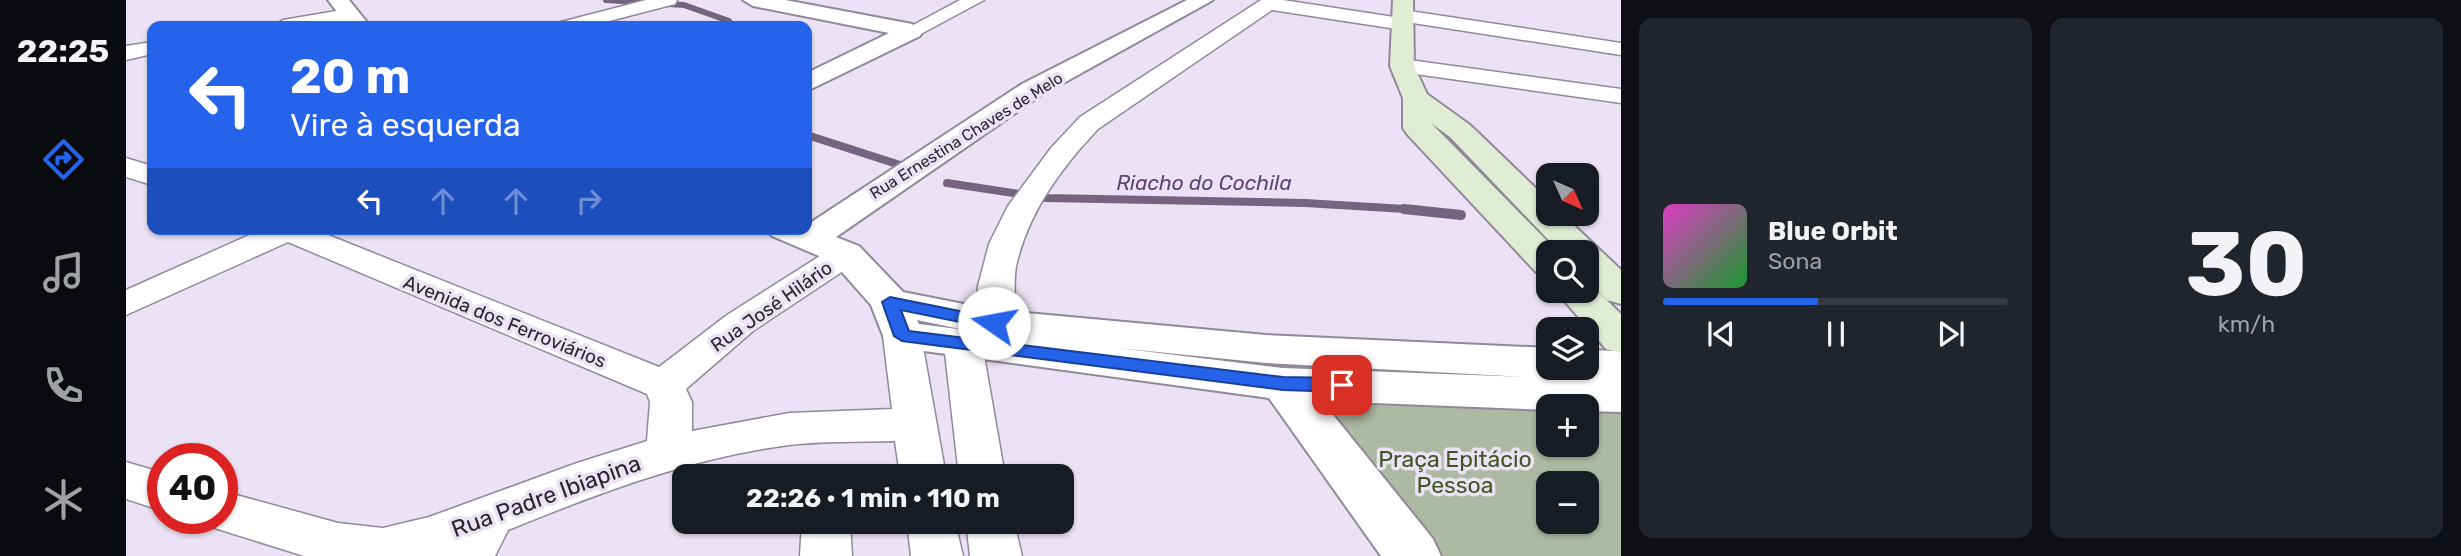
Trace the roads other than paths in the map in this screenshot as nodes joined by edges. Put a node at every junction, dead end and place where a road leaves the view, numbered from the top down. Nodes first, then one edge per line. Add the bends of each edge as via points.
1 (668, 0) edge
2 (753, 0) edge
3 (975, 0) edge
4 (1203, 0) edge
5 (1273, 2) edge
6 (346, 10) edge
7 (1403, 13) edge
8 (303, 21) edge
9 (587, 21) edge
10 (912, 31) junction
11 (147, 49) edge
12 (1620, 50) edge
13 (126, 53) edge
14 (1402, 66) junction
15 (812, 81) edge
16 (1621, 96) edge
17 (1416, 98) junction
18 (126, 167) edge
19 (147, 174) edge
20 (812, 224) edge
21 (276, 235) edge
22 (299, 235) edge
23 (798, 235) edge
24 (1569, 240) edge
25 (1536, 251) edge
26 (846, 254) junction
27 (1599, 270) edge
28 (1621, 292) edge
29 (1586, 303) edge
30 (126, 304) edge
31 (938, 329) junction
32 (1621, 339) edge
33 (1536, 363) edge
34 (1599, 365) edge
35 (1275, 366) junction
36 (1621, 366) edge
37 (664, 385) junction
38 (1621, 396) edge
39 (915, 424) junction
40 (669, 452) junction
41 (921, 464) edge
42 (978, 464) edge
43 (126, 480) edge
44 (147, 487) edge
45 (491, 513) junction
46 (238, 516) edge
47 (826, 534) edge
48 (933, 534) edge
49 (992, 534) edge
50 (469, 556) edge
51 (826, 556) edge
52 (937, 556) edge
53 (996, 556) edge
54 (1413, 556) edge

1 - 9 street
2 - 10 street
3 - 10 street
4 - 20 street, Rua Ernestina Chaves de Melo via 1031,90
5 - 7 street
5 - 31 street via 1089,123 1030,193 999,264
6 - 8 street
7 - 12 street
7 - 14 main road
10 - 15 street
11 - 13 street
14 - 16 street
14 - 17 main road
17 - 24 main road via 1461,131
17 - 25 main road via 1417,128
18 - 19 street
21 - 30 street
22 - 37 street, Avenida dos Ferroviários
23 - 26 street
26 - 31 street
26 - 37 street, Rua José Hilário via 740,323
27 - 28 main road
29 - 32 main road
31 - 35 street
31 - 39 street
31 - 42 street
33 - 35 street
34 - 36 street
35 - 38 street
35 - 54 street
37 - 40 street via 671,402
39 - 40 street, Rua Padre Ibiapina via 789,429
39 - 41 street
40 - 45 street, Rua Padre Ibiapina
43 - 44 street
45 - 46 street, Rua Padre Ibiapina via 432,538 383,550 338,545
45 - 50 street
47 - 51 street
48 - 52 street
49 - 53 street

